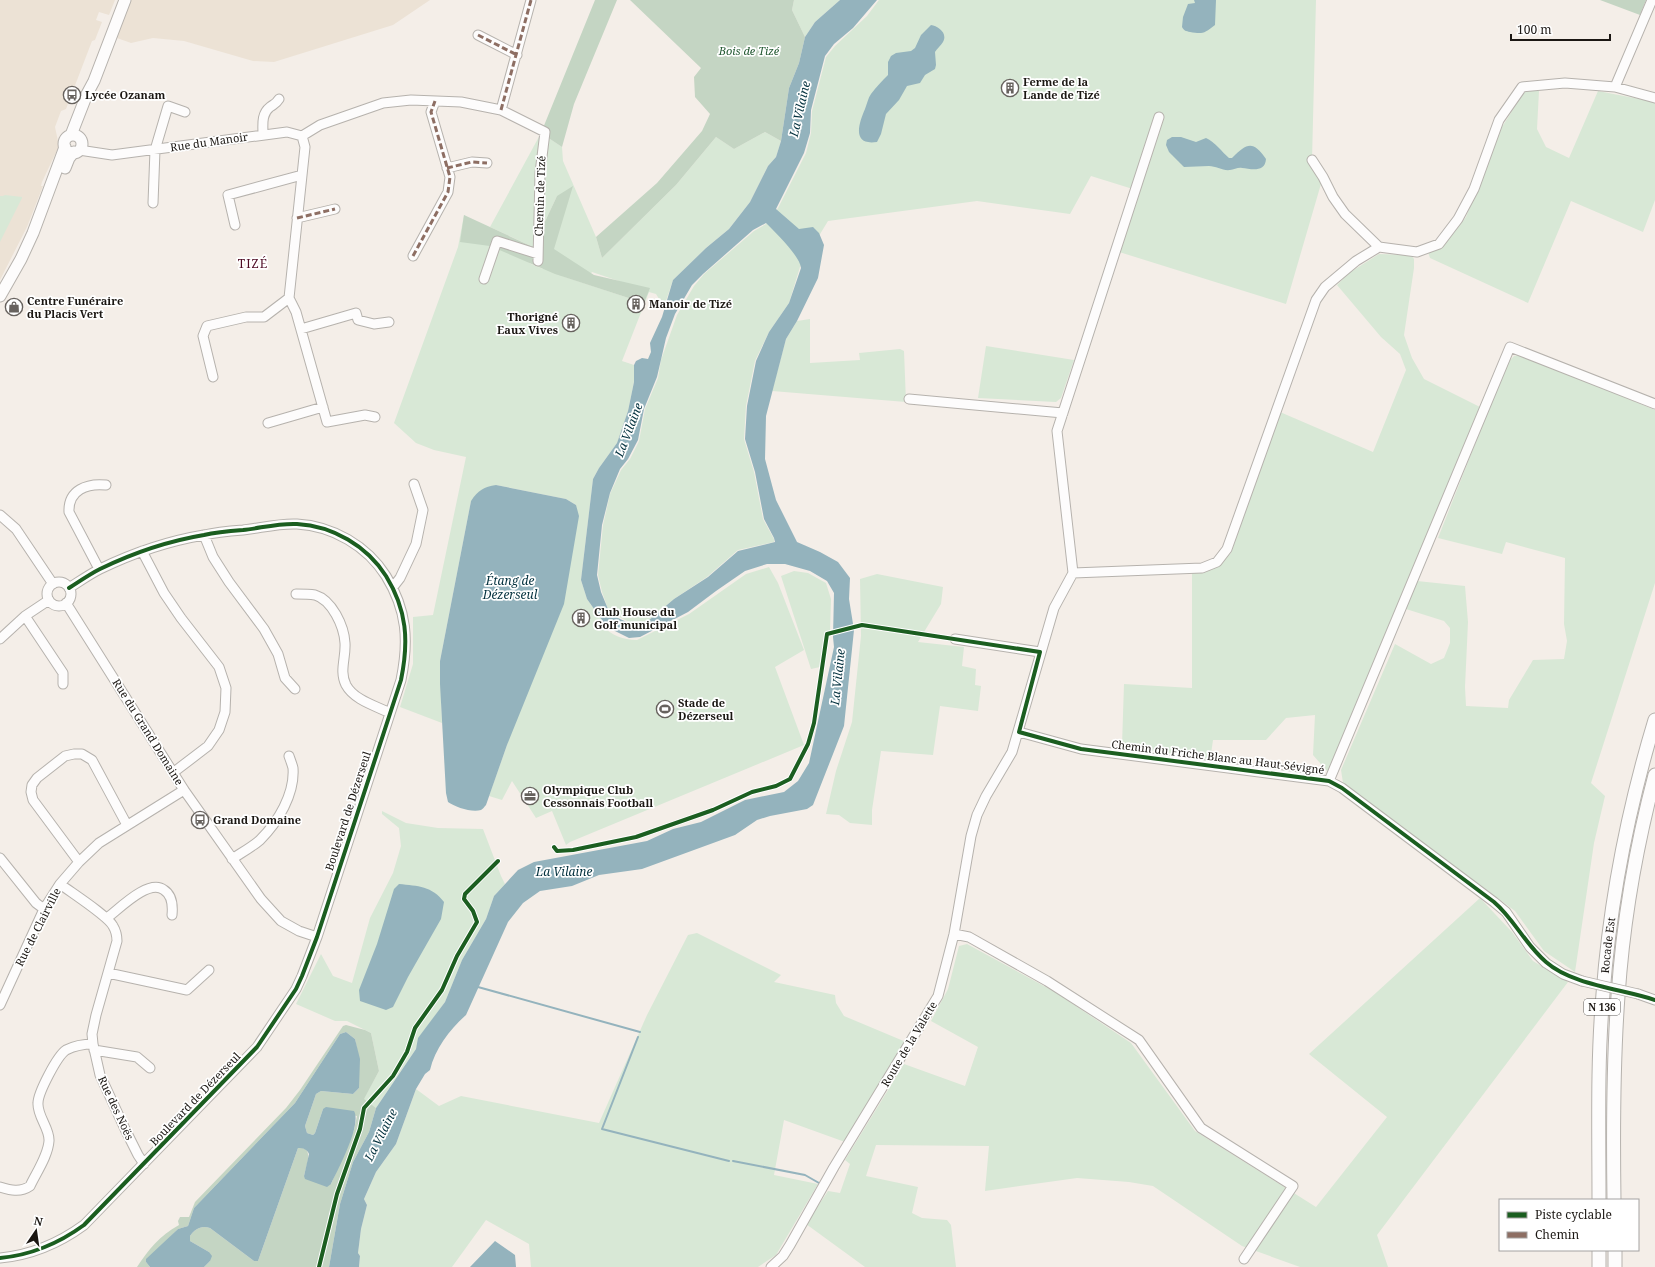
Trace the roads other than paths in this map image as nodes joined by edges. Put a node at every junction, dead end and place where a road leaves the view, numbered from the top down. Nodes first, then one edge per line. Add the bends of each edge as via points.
1 (125, 0) edge
2 (531, 0) edge
3 (1652, 0) edge
4 (478, 35) dead end
5 (516, 55) junction
6 (1615, 87) junction
7 (1655, 98) edge
8 (279, 99) dead end
9 (435, 101) junction
10 (501, 110) junction
11 (185, 112) dead end
12 (1159, 117) dead end
13 (263, 135) junction
14 (302, 136) junction
15 (75, 144) junction
16 (155, 150) junction
17 (1312, 160) dead end
18 (487, 163) dead end
19 (447, 168) junction
20 (302, 175) junction
21 (153, 202) dead end
22 (335, 209) dead end
23 (297, 218) junction
24 (235, 225) dead end
25 (1379, 247) junction
26 (414, 256) dead end
27 (484, 279) dead end
28 (0, 296) edge
29 (289, 298) junction
30 (389, 322) dead end
31 (301, 329) junction
32 (213, 377) dead end
33 (909, 399) dead end
34 (1655, 404) edge
35 (323, 407) junction
36 (1063, 413) junction
37 (375, 417) dead end
38 (268, 423) dead end
39 (414, 484) dead end
40 (106, 485) dead end
41 (0, 516) edge
42 (204, 535) junction
43 (142, 551) junction
44 (99, 569) junction
45 (1073, 573) junction
46 (53, 584) junction
47 (393, 587) junction
48 (69, 588) junction
49 (296, 594) dead end
50 (49, 600) junction
51 (66, 603) junction
52 (25, 616) junction
53 (0, 639) edge
54 (955, 639) dead end
55 (1040, 652) junction
56 (63, 684) dead end
57 (295, 689) dead end
58 (390, 713) junction
59 (1655, 720) edge
60 (1018, 732) junction
61 (289, 756) dead end
62 (174, 772) junction
63 (1655, 775) edge
64 (1329, 781) junction
65 (184, 790) junction
66 (127, 826) junction
67 (1, 860) edge
68 (232, 860) junction
69 (79, 862) junction
70 (60, 884) junction
71 (44, 909) junction
72 (172, 915) dead end
73 (107, 918) junction
74 (954, 934) junction
75 (317, 937) junction
76 (209, 970) dead end
77 (108, 974) junction
78 (1655, 1000) edge
79 (0, 1005) edge
80 (93, 1047) junction
81 (150, 1068) dead end
82 (144, 1164) junction
83 (0, 1187) edge
84 (1599, 1199) edge
85 (1614, 1199) edge
86 (1599, 1251) edge
87 (1615, 1251) edge
88 (0, 1258) edge
89 (1244, 1259) dead end
90 (771, 1267) edge
91 (1599, 1267) edge
92 (1615, 1267) edge

1 - 15 main road via 94,81
2 - 5 street
3 - 6 street
4 - 5 street
5 - 10 street
6 - 7 street
6 - 25 street via 1565,84 1522,87 1499,120 1474,188 1458,219 1438,244 1417,252
8 - 13 street, Rue du Manoir via 262,117
9 - 10 street via 461,102
9 - 14 street via 384,103 320,125
9 - 19 street via 431,112
10 - 27 street, Chemin de Tizé via 545,132 540,173 538,257 496,241
11 - 16 street, Rue du Manoir via 168,106
12 - 36 street
13 - 14 street, Rue du Manoir via 286,132
13 - 16 street, Rue du Manoir
14 - 20 street via 305,147
15 - 16 street, Rue du Manoir via 98,153 112,155
15 - 28 main road via 21,259
16 - 21 street, Rue du Manoir
17 - 25 street via 1345,214
18 - 19 street via 472,162
19 - 26 street via 450,177 448,192
20 - 23 street
20 - 24 street via 228,195
22 - 23 street
23 - 29 street
25 - 45 street via 1356,261 1325,286 1316,300 1227,549 1217,562 1202,568
29 - 31 street
29 - 32 street via 264,317 246,317 207,326 203,336
30 - 31 street via 374,324 358,320 356,313
31 - 35 street
33 - 36 street
34 - 64 street via 1510,347
35 - 37 street via 327,422 365,415
35 - 38 street
36 - 45 street via 1057,431
39 - 47 street via 423,510 416,544
40 - 44 street via 91,484 73,495 68,503 69,512
41 - 46 street via 16,529
42 - 43 street, Boulevard de Dézerseul
42 - 47 street, Boulevard de Dézerseul via 282,524 297,524 329,531 347,538 369,556
42 - 57 street via 217,564 264,629 278,654 285,678
43 - 44 street, Boulevard de Dézerseul
43 - 62 street via 164,593 219,667 226,688 226,712 219,730 208,746
44 - 48 street, Boulevard de Dézerseul
45 - 55 street, Route de la Valette via 1054,608
46 - 48 street via 64,583
46 - 50 street via 48,589
47 - 58 street, Boulevard de Dézerseul via 403,616 406,642 401,680
48 - 51 street via 71,595
49 - 58 street via 316,596 332,608 345,642 342,674 347,686 356,696
50 - 51 street via 58,605
50 - 52 street
51 - 62 street, Rue du Grand Domaine
52 - 53 street
52 - 56 street via 63,673
54 - 55 street
55 - 60 street, Route de la Valette
58 - 75 street, Boulevard de Dézerseul
59 - 84 highway, Rocade Est / N 136 via 1630,817 1606,955 1600,1048
60 - 64 street, Chemin du Friche Blanc au Haut-Sévigné via 1081,749
60 - 74 street, Route de la Valette via 1012,752 977,815
61 - 68 street via 293,767 291,786 276,821 259,840
62 - 65 street, Rue du Grand Domaine
63 - 85 highway, Rocade Est / N 136 via 1638,846 1621,960 1614,1061
64 - 78 street, Chemin du Friche Blanc au Haut-Sévigné, bridge via 1348,792 1506,912 1530,947 1546,963 1563,974
65 - 66 street, Rue de Clairville
65 - 68 street, Rue du Grand Domaine
66 - 69 street, Rue de Clairville via 99,843
66 - 69 street via 92,760 82,754 65,756 37,778 31,792 33,800
67 - 71 street via 36,903
68 - 75 street, Rue du Grand Domaine via 281,921
69 - 70 street, Rue de Clairville
70 - 71 street, Rue de Clairville
70 - 73 street, Rue des Noës
71 - 79 street, Rue de Clairville
72 - 73 street via 169,893 153,886 144,889
73 - 77 street, Rue des Noës via 117,934
74 - 89 street via 969,937 1047,981 1139,1040 1202,1128 1293,1186
74 - 90 street, Route de la Valette via 938,996 783,1256
75 - 82 street, Boulevard de Dézerseul via 296,989 257,1047
76 - 77 street via 187,990
77 - 80 street, Rue des Noës via 92,1034
80 - 81 street via 137,1057
80 - 82 street, Rue des Noës via 100,1075
80 - 83 street via 84,1044 65,1051 39,1094 37,1105 49,1140 30,1186 14,1191
82 - 88 street, Boulevard de Dézerseul via 84,1225 69,1236 53,1246 24,1255
86 - 91 highway
87 - 92 highway

